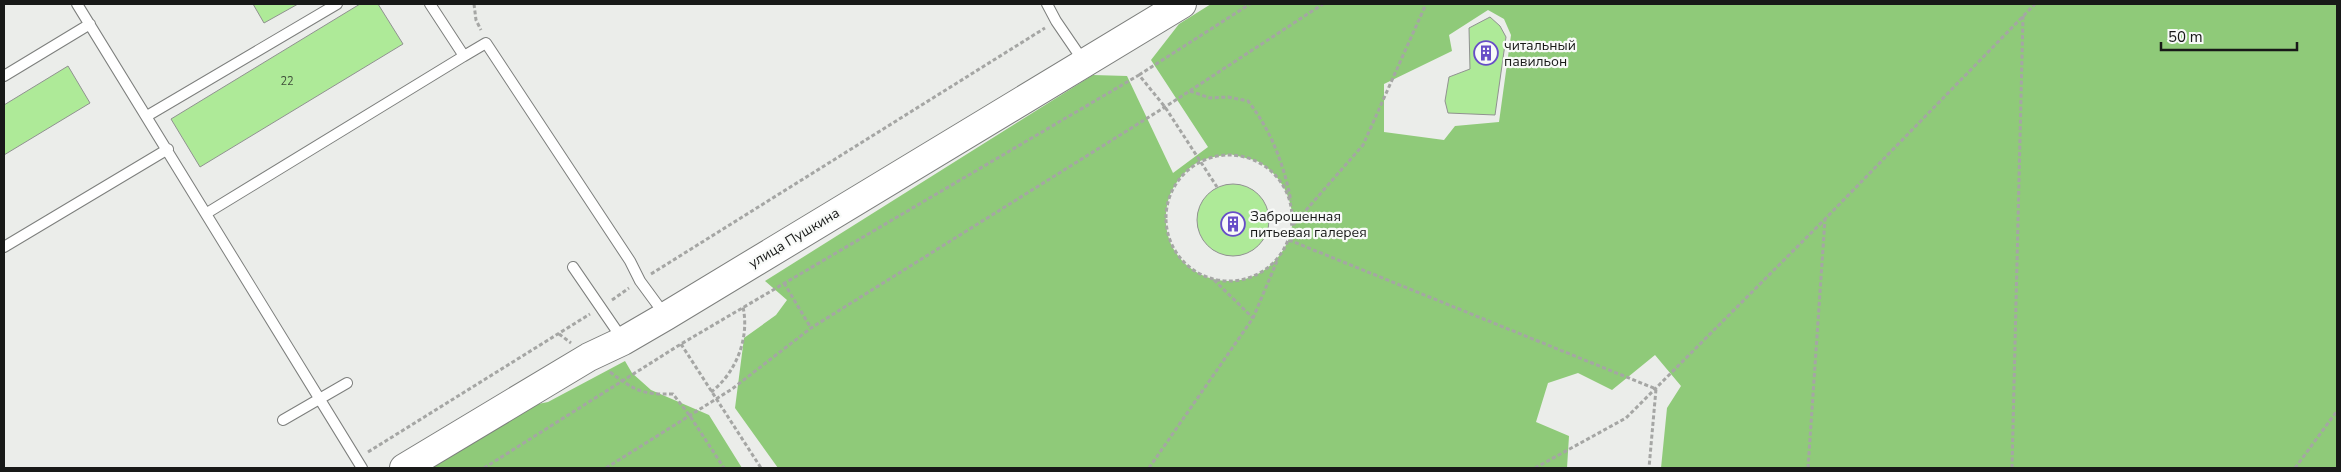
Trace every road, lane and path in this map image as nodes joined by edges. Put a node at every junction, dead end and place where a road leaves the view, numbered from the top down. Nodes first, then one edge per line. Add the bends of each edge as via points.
1 (77, 4) edge
2 (337, 4) edge
3 (430, 4) edge
4 (474, 4) edge
5 (1047, 4) edge
6 (1182, 4) edge
7 (1250, 4) edge
8 (1323, 4) edge
9 (1426, 4) edge
10 (2035, 4) edge
11 (2023, 16) junction
12 (1056, 21) junction
13 (90, 24) junction
14 (486, 42) junction
15 (464, 56) junction
16 (1084, 62) junction
17 (1139, 74) junction
18 (4, 76) edge
19 (1190, 91) junction
20 (1165, 107) junction
21 (147, 116) junction
22 (168, 149) junction
23 (1201, 161) junction
24 (1217, 187) dead end
25 (1292, 209) junction
26 (207, 213) junction
27 (1825, 219) junction
28 (1292, 225) junction
29 (1289, 240) junction
30 (4, 247) edge
31 (1277, 260) junction
32 (573, 267) dead end
33 (1214, 280) junction
34 (640, 281) junction
35 (784, 282) junction
36 (743, 307) junction
37 (600, 308) junction
38 (666, 316) junction
39 (1253, 318) junction
40 (811, 328) junction
41 (623, 341) junction
42 (681, 344) junction
43 (621, 381) junction
44 (347, 383) dead end
45 (1656, 389) junction
46 (711, 392) junction
47 (319, 399) junction
48 (715, 400) junction
49 (2337, 411) edge
50 (690, 416) junction
51 (283, 420) dead end
52 (356, 459) junction
53 (362, 468) edge
54 (404, 468) edge
55 (484, 468) edge
56 (606, 468) edge
57 (724, 468) edge
58 (761, 468) edge
59 (1149, 468) edge
60 (1535, 468) edge
61 (1649, 468) edge
62 (1808, 468) edge
63 (2012, 468) edge
64 (2295, 468) edge

1 - 13 lane
2 - 21 lane
3 - 15 lane
4 - 14 path via 476,20
5 - 12 lane
6 - 16 street, улица Пушкина
7 - 17 path
8 - 19 path
9 - 28 path via 1363,145
10 - 11 path
11 - 27 path
11 - 63 path
12 - 16 lane
12 - 34 path
13 - 18 lane
13 - 21 lane
14 - 15 lane
14 - 34 lane
15 - 26 lane
16 - 38 street, улица Пушкина
17 - 20 path
17 - 35 path
19 - 20 path
19 - 25 path via 1210,98 1248,101 1263,120 1285,170
20 - 23 path
20 - 40 path
21 - 22 lane
22 - 26 lane
22 - 30 lane
23 - 24 path
23 - 25 path via 1230,154 1259,162 1281,181
23 - 33 path via 1183,174 1170,192 1165,214 1167,236 1177,256 1193,272
25 - 28 path
26 - 47 lane
27 - 45 path
27 - 62 path
28 - 29 path
29 - 31 path
29 - 45 path
31 - 33 path via 1259,274 1237,281
31 - 39 path
32 - 37 lane
33 - 39 path
34 - 37 path
34 - 38 lane
35 - 36 path
35 - 40 path
36 - 42 path
36 - 46 path via 743,331 734,368 724,383
37 - 41 lane
37 - 52 path
38 - 41 street, улица Пушкина
39 - 59 path
40 - 48 path
41 - 54 street, улица Пушкина via 589,357
42 - 43 path
42 - 46 path
43 - 50 path via 636,391 654,395 673,394
43 - 55 path
44 - 47 lane
45 - 60 path via 1626,418
45 - 61 path
46 - 48 path
47 - 51 lane
47 - 52 lane
48 - 50 path
48 - 58 path
49 - 64 path
50 - 56 path
50 - 57 path
52 - 53 lane

